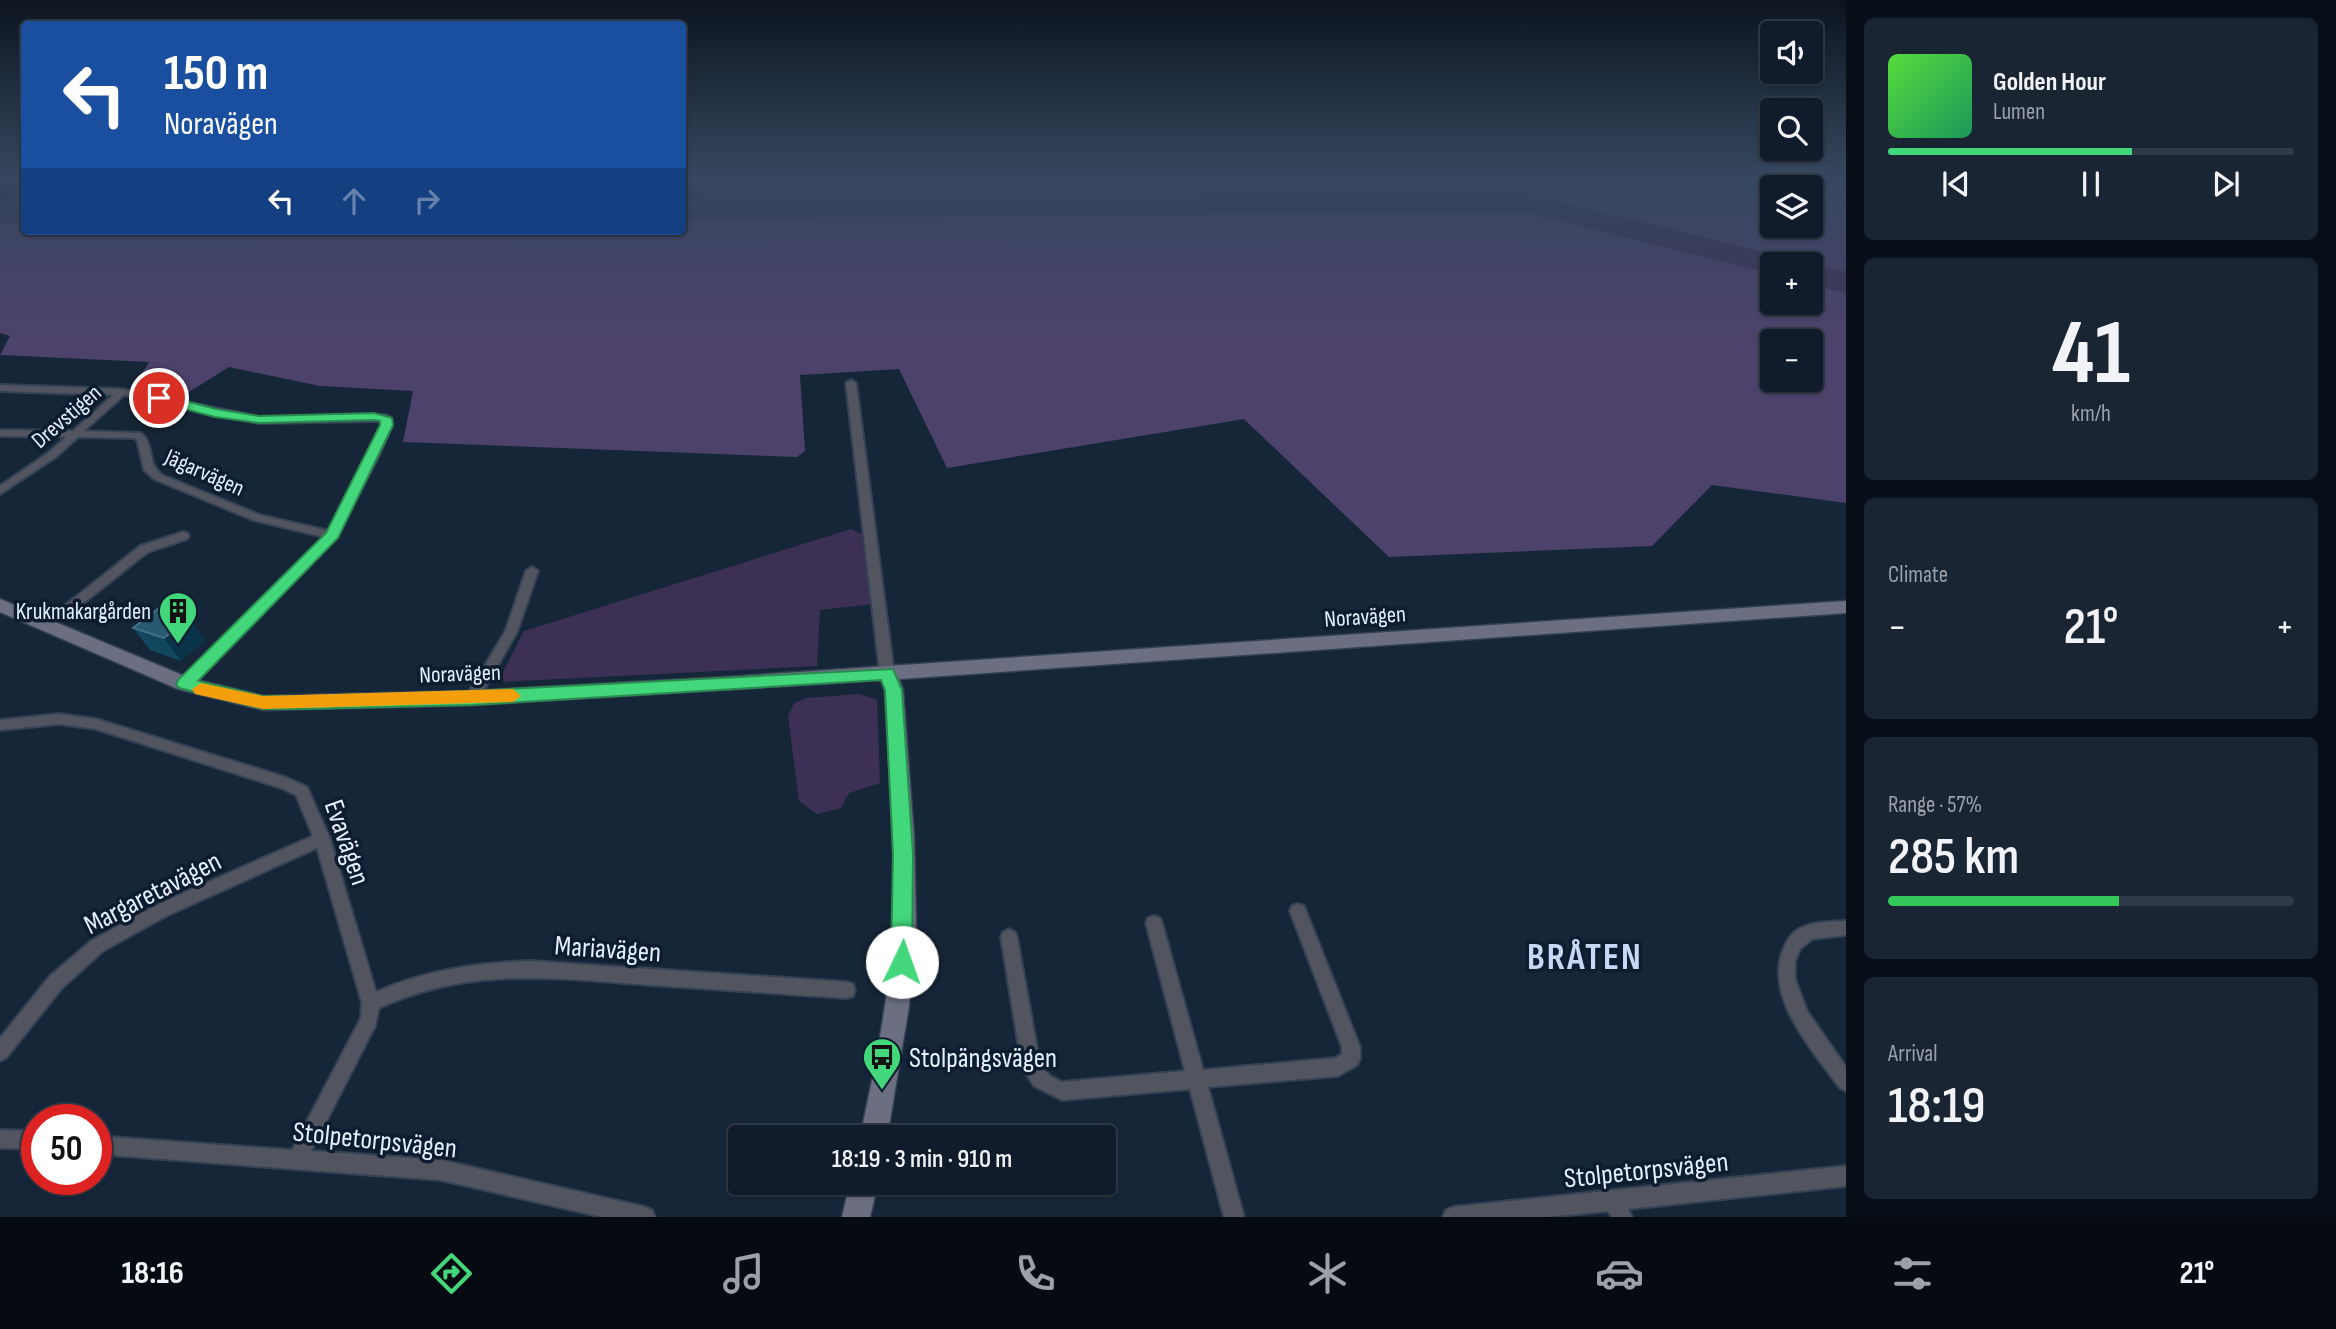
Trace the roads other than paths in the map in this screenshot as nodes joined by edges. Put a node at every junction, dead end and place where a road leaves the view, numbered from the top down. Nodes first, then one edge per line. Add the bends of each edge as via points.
1 (851, 383) dead end
2 (0, 388) edge
3 (122, 392) junction
4 (0, 433) edge
5 (75, 434) junction
6 (0, 491) edge
7 (332, 535) junction
8 (183, 536) dead end
9 (532, 571) dead end
10 (0, 605) edge
11 (1846, 607) edge
12 (48, 625) junction
13 (887, 673) junction
14 (185, 684) junction
15 (472, 698) junction
16 (0, 725) edge
17 (322, 839) junction
18 (1298, 911) dead end
19 (1154, 923) dead end
20 (1846, 928) edge
21 (1009, 937) dead end
22 (847, 990) dead end
23 (371, 1003) junction
24 (0, 1052) edge
25 (1195, 1080) junction
26 (1846, 1082) edge
27 (875, 1125) edge
28 (0, 1139) edge
29 (21, 1140) edge
30 (112, 1146) edge
31 (297, 1159) junction
32 (1846, 1177) edge
33 (861, 1195) edge
34 (1618, 1209) edge
35 (645, 1217) edge
36 (856, 1217) edge
37 (1234, 1217) edge
38 (1453, 1217) edge

1 - 13 street
2 - 3 street
3 - 5 street, Drevstigen
3 - 7 street via 259,419 386,418 375,453
4 - 5 street, Jägarvägen
5 - 6 street, Drevstigen
5 - 7 street, Jägarvägen via 137,435 149,470 158,477 257,518
7 - 14 street
8 - 12 street via 144,549
9 - 15 street via 511,632
10 - 12 main road, Noravägen
11 - 13 main road, Noravägen
12 - 14 main road, Noravägen
13 - 15 main road, Noravägen
13 - 27 main road via 894,690 904,925
14 - 15 main road, Noravägen via 263,702
16 - 17 street, Evavägen via 59,719 96,724 285,783 302,791
17 - 23 street, Evavägen
17 - 24 street, Margaretavägen via 160,911 97,946 55,982
18 - 25 street via 1351,1047 1351,1059 1338,1067
19 - 25 street
20 - 26 street via 1812,931 1797,939 1783,972 1792,1003
21 - 25 street via 1031,1067 1048,1087 1062,1091
22 - 23 street, Mariavägen via 530,969 429,978
23 - 31 street via 369,1020
25 - 37 street
28 - 29 street
30 - 31 street, Stolpetorpsvägen
31 - 35 street, Stolpetorpsvägen via 441,1170
32 - 34 street, Stolpetorpsvägen
33 - 36 main road
34 - 38 street, Stolpetorpsvägen

